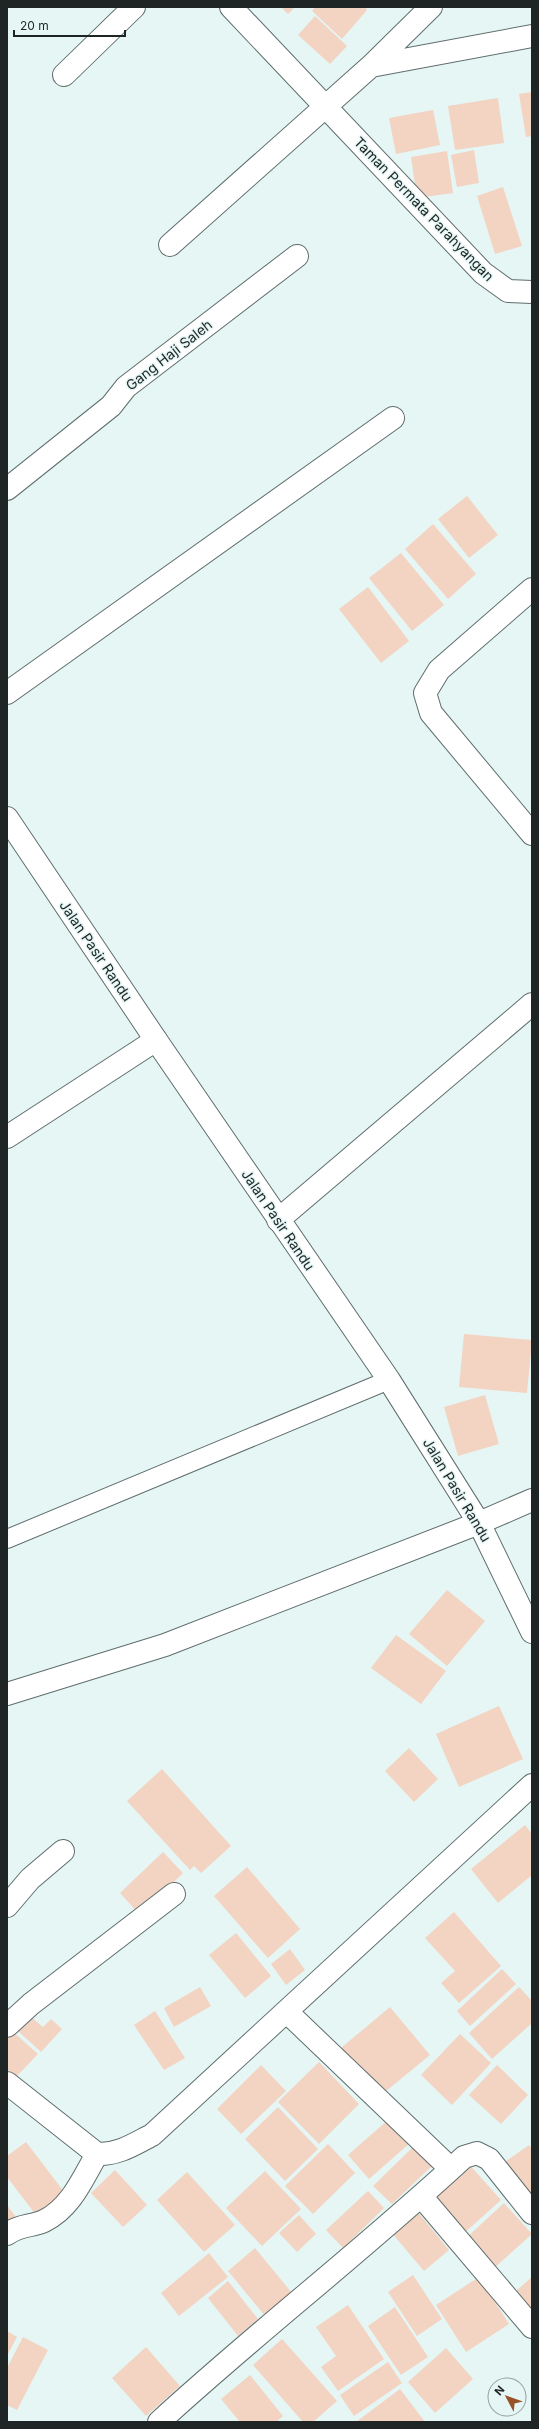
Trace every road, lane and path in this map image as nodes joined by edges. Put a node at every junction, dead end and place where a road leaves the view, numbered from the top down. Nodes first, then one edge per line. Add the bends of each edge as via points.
1 (134, 7) edge
2 (231, 7) edge
3 (431, 7) edge
4 (532, 36) edge
5 (371, 66) junction
6 (64, 75) dead end
7 (325, 107) junction
8 (170, 245) dead end
9 (296, 256) dead end
10 (532, 292) edge
11 (393, 418) dead end
12 (7, 489) edge
13 (532, 589) edge
14 (7, 693) edge
15 (7, 818) edge
16 (532, 834) edge
17 (532, 1004) edge
18 (156, 1040) junction
19 (7, 1137) edge
20 (278, 1220) junction
21 (389, 1380) junction
22 (532, 1500) edge
23 (479, 1523) junction
24 (7, 1539) edge
25 (532, 1632) edge
26 (7, 1694) edge
27 (532, 1784) edge
28 (63, 1851) dead end
29 (174, 1894) dead end
30 (7, 1906) edge
31 (287, 2012) junction
32 (7, 2026) edge
33 (7, 2083) edge
34 (97, 2154) junction
35 (451, 2169) junction
36 (421, 2196) junction
37 (532, 2213) edge
38 (7, 2234) edge
39 (532, 2327) edge
40 (159, 2422) edge

1 - 6 street
2 - 7 street, Taman Permata Parahyangan
3 - 5 street
4 - 5 street
5 - 7 street
7 - 8 street
7 - 10 street, Taman Permata Parahyangan via 483,273 508,291
9 - 12 street, Gang Haji Saleh via 126,387 111,406
11 - 14 street
13 - 16 street via 439,670 425,693 431,713
15 - 18 street, Jalan Pasir Randu
17 - 20 street
18 - 19 street
18 - 20 street, Jalan Pasir Randu
20 - 21 street, Jalan Pasir Randu
21 - 23 street, Jalan Pasir Randu
21 - 24 lane
22 - 23 street
23 - 25 street, Jalan Pasir Randu
23 - 26 street via 165,1645
27 - 31 street
28 - 30 street via 30,1879
29 - 32 street via 31,2004
31 - 34 street via 152,2135 122,2150 107,2155
31 - 35 street
33 - 34 street
34 - 38 street via 63,2208 44,2221 17,2227
35 - 36 street
35 - 37 street via 464,2158 477,2153 489,2159
36 - 39 street
36 - 40 street via 220,2365

